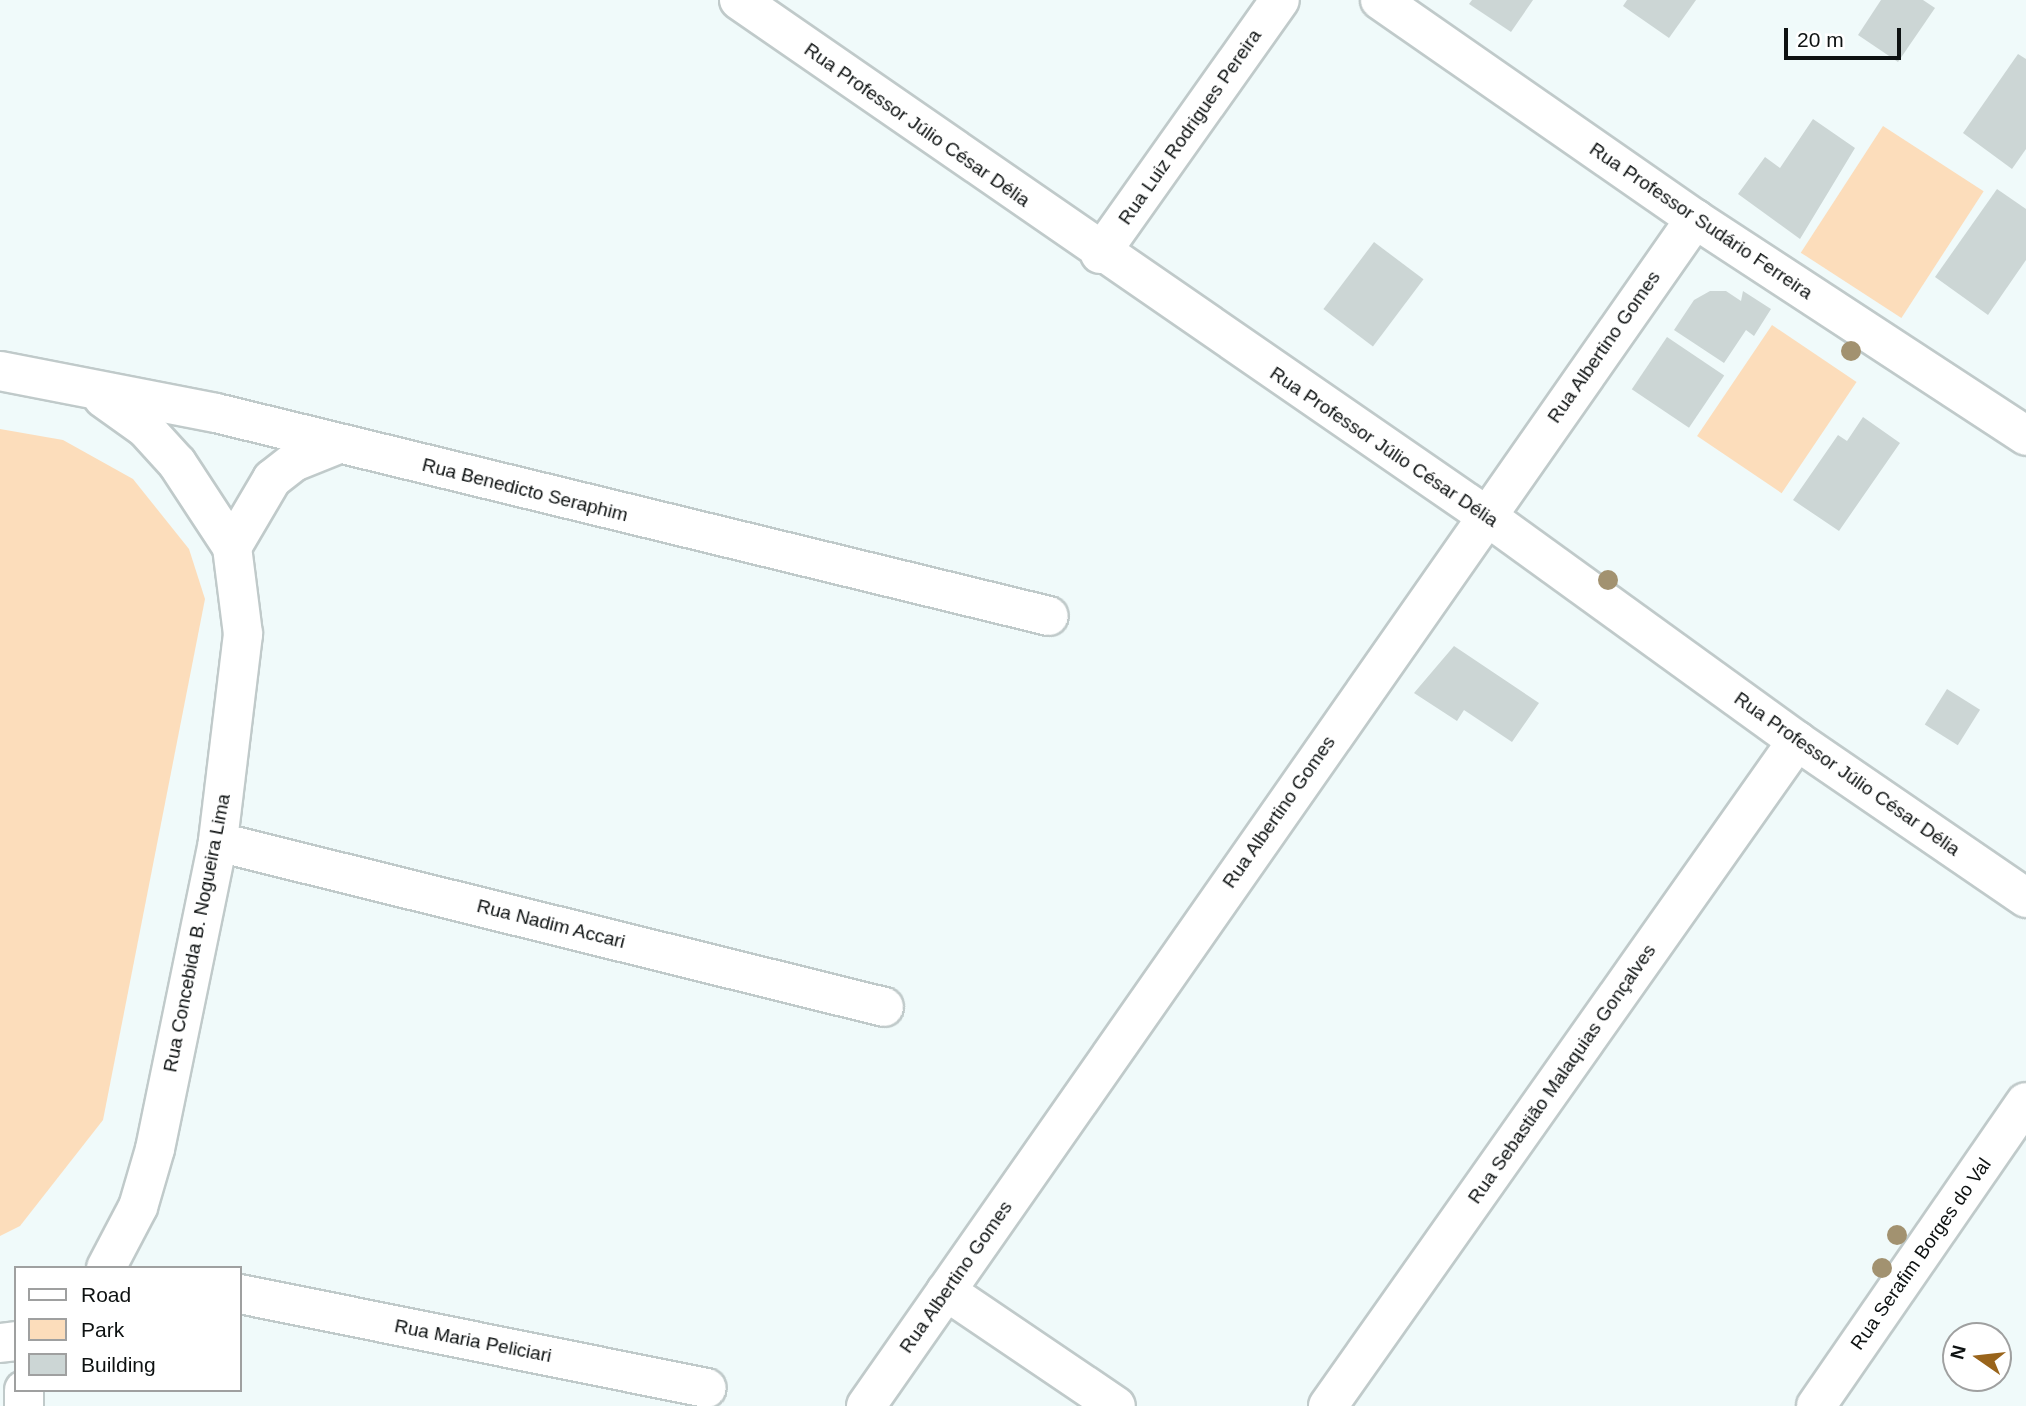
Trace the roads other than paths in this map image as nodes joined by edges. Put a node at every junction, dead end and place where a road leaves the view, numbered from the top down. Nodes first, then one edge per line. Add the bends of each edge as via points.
1 (739, 0) edge
2 (1280, 0) edge
3 (1380, 0) edge
4 (1695, 219) junction
5 (1100, 254) junction
6 (7, 377) edge
7 (94, 393) junction
8 (2026, 436) edge
9 (336, 445) junction
10 (1485, 515) junction
11 (232, 547) junction
12 (1049, 616) dead end
13 (1797, 741) junction
14 (218, 842) junction
15 (2026, 898) edge
16 (884, 1007) dead end
17 (2026, 1102) edge
18 (109, 1266) edge
19 (946, 1291) junction
20 (242, 1294) edge
21 (707, 1388) dead end
22 (866, 1406) edge
23 (1116, 1406) edge
24 (1328, 1406) edge
25 (1816, 1406) edge

1 - 5 street, Rua Professor Júlio César Délia
2 - 5 street, Rua Luiz Rodrigues Pereira
3 - 4 street, Rua Professor Sudário Ferreira
4 - 8 street, Rua Professor Sudário Ferreira
4 - 10 street, Rua Albertino Gomes
5 - 10 street, Rua Professor Júlio César Délia
6 - 7 street, Rua Benedicto Seraphim
7 - 9 street, Rua Benedicto Seraphim via 216,413
7 - 11 street via 145,428 177,463
9 - 11 street via 294,463 272,479
9 - 12 street, Rua Benedicto Seraphim
10 - 13 street, Rua Professor Júlio César Délia
10 - 19 street, Rua Albertino Gomes
11 - 14 street, Rua Concebida B. Nogueira Lima via 243,634
13 - 15 street, Rua Professor Júlio César Délia
13 - 24 street, Rua Sebastião Malaquias Gonçalves
14 - 16 street, Rua Nadim Accari
14 - 18 street, Rua Concebida B. Nogueira Lima via 155,1149 138,1207
17 - 25 street, Rua Serafim Borges do Val
19 - 22 street, Rua Albertino Gomes
19 - 23 street
20 - 21 street, Rua Maria Peliciari

